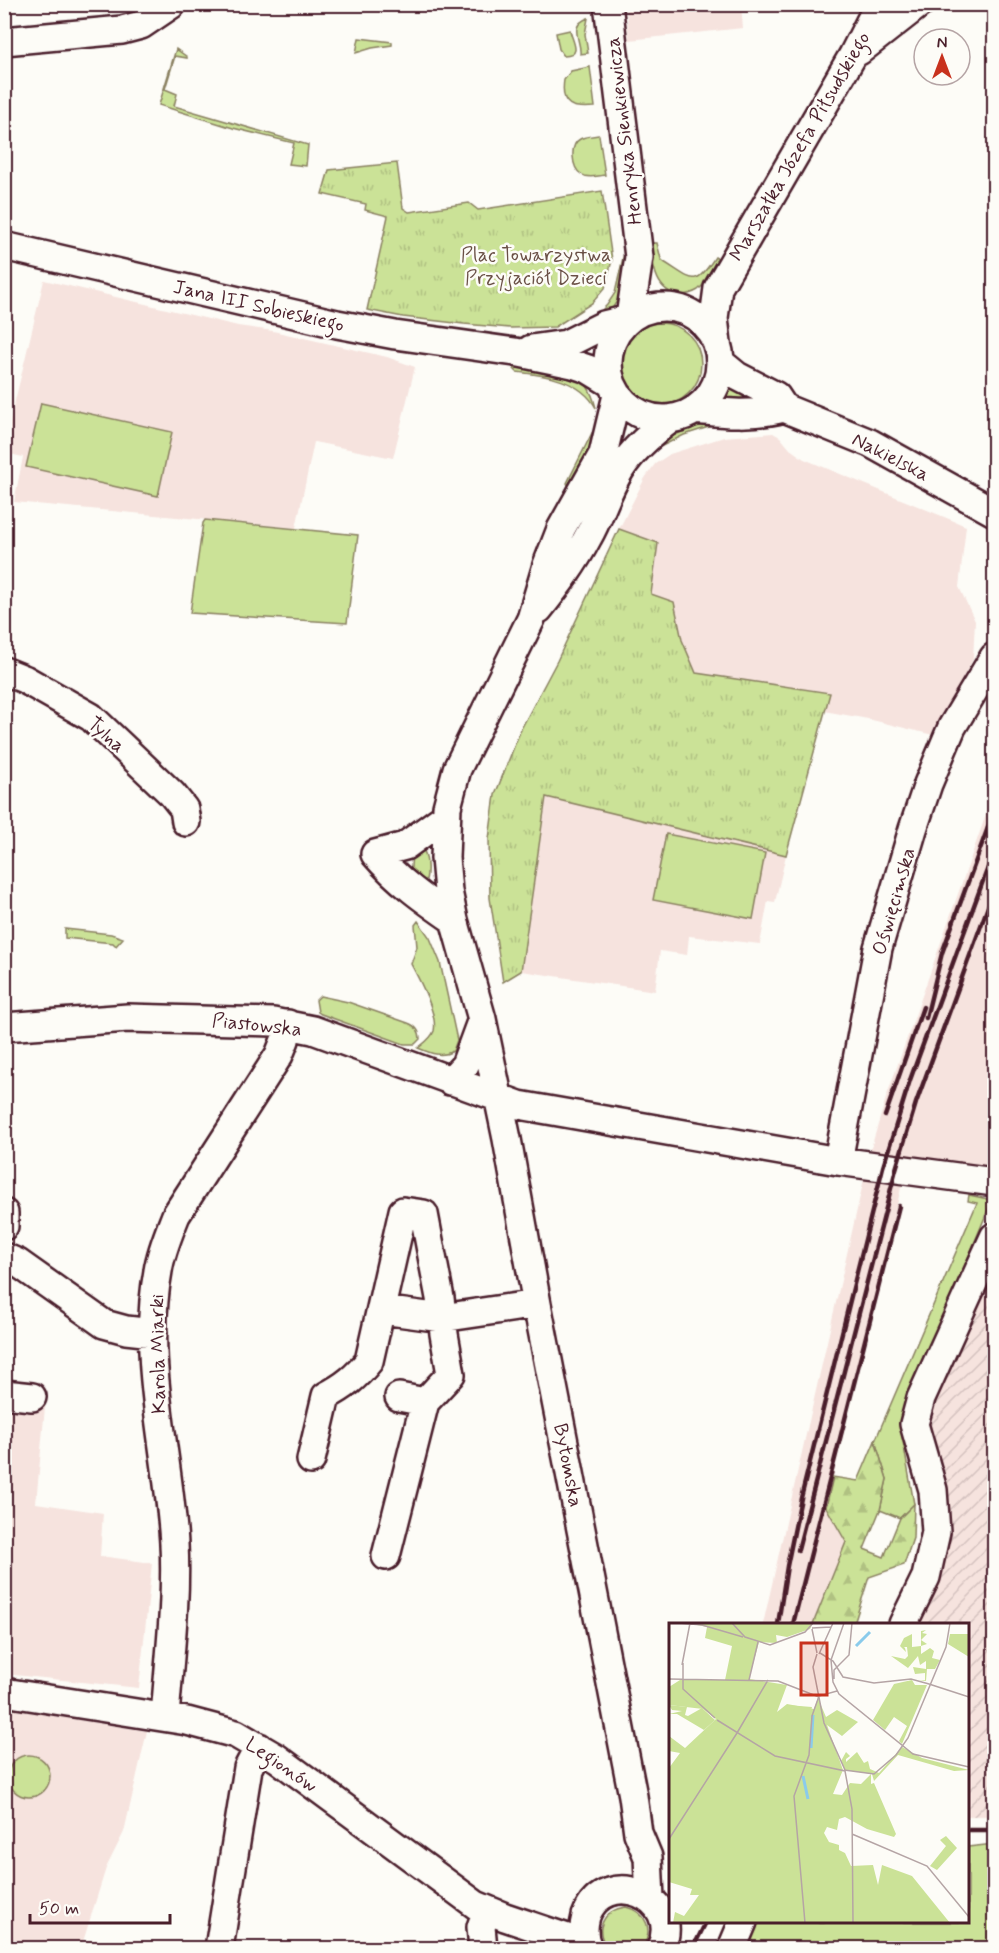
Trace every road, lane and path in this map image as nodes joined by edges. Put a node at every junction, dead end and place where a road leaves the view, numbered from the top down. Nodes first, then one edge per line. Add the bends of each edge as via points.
1 (172, 4) edge
2 (608, 4) edge
3 (879, 4) edge
4 (919, 4) edge
5 (4, 41) edge
6 (853, 55) junction
7 (4, 246) edge
8 (639, 257) junction
9 (718, 288) junction
10 (672, 307) junction
11 (630, 318) junction
12 (515, 352) junction
13 (718, 352) junction
14 (614, 389) junction
15 (784, 408) junction
16 (683, 414) junction
17 (990, 510) edge
18 (531, 619) junction
19 (994, 657) edge
20 (4, 671) edge
21 (446, 816) junction
22 (186, 822) dead end
23 (454, 920) junction
24 (482, 1019) junction
25 (288, 1024) junction
26 (4, 1027) edge
27 (450, 1081) junction
28 (498, 1098) junction
29 (838, 1161) junction
30 (994, 1182) edge
31 (4, 1213) edge
32 (4, 1226) edge
33 (994, 1237) edge
34 (4, 1257) edge
35 (537, 1304) junction
36 (382, 1310) junction
37 (442, 1318) junction
38 (153, 1333) junction
39 (4, 1394) edge
40 (32, 1397) dead end
41 (311, 1460) dead end
42 (386, 1556) dead end
43 (903, 1623) edge
44 (4, 1692) edge
45 (165, 1717) junction
46 (259, 1747) junction
47 (638, 1833) junction
48 (617, 1890) junction
49 (650, 1899) junction
50 (487, 1910) junction
51 (588, 1911) junction
52 (524, 1922) junction
53 (743, 1923) edge
54 (586, 1946) edge
55 (219, 1948) edge
56 (483, 1948) edge
57 (661, 1948) edge
58 (732, 1948) edge

1 - 5 street via 141,25 122,30
2 - 8 street, Henryka Sienkiewicza
3 - 6 street, Marszałka Józefa Piłsudskiego
4 - 6 street
6 - 9 street, Marszałka Józefa Piłsudskiego
7 - 12 street, Jana III Sobieskiego via 337,324
8 - 10 street, Henryka Sienkiewicza via 652,293
8 - 11 street, Henryka Sienkiewicza
9 - 10 street
9 - 13 street, Marszałka Józefa Piłsudskiego via 714,318
10 - 11 street via 648,309
10 - 13 street via 693,315 707,327
11 - 12 street, Jana III Sobieskiego via 566,344
11 - 14 street via 612,347 609,362
12 - 14 street, Jana III Sobieskiego via 588,369
13 - 15 street, Nakielska via 737,376 776,396
13 - 16 street via 717,381 708,398
14 - 16 street via 641,414 656,418
14 - 18 street via 603,454 561,529
15 - 16 street
15 - 17 street, Nakielska via 870,443
16 - 18 street via 648,437 625,462 567,574
18 - 21 street via 462,757
19 - 29 street, Oświęcimska via 952,727 913,829 878,948
20 - 22 street, Tylna via 91,717 180,803
21 - 23 street via 446,874
21 - 23 street via 405,846 375,854 417,895
23 - 24 street
24 - 27 street via 465,1065
24 - 28 street
25 - 26 street, Piastowska via 128,1018
25 - 27 street, Piastowska
25 - 38 street, Karola Miarki via 279,1055 176,1215 158,1272
27 - 28 street, Piastowska
28 - 29 street via 519,1105
28 - 35 street, Bytomska
29 - 30 street
31 - 32 street
33 - 43 street via 921,1398 914,1424 933,1490 936,1532 926,1577
34 - 38 street via 104,1324
35 - 37 street
35 - 47 street, Bytomska
36 - 37 street
36 - 37 street via 403,1211 424,1214
36 - 41 street via 369,1360 356,1378 326,1396
37 - 42 street via 451,1374 412,1400
38 - 45 street, Karola Miarki via 175,1567
39 - 40 street
44 - 45 street, Legionów
45 - 46 street, Legionów via 225,1731
46 - 50 street, Legionów
46 - 55 street via 249,1768
47 - 48 street, Bytomska via 630,1868
47 - 49 street, Bytomska via 648,1857
48 - 49 street via 634,1891
48 - 51 street via 600,1898
49 - 57 street via 664,1920
50 - 52 street, Legionów
50 - 56 street via 480,1932
51 - 52 street, Legionów
51 - 54 street via 584,1928
52 - 54 street, Legionów
53 - 58 street

